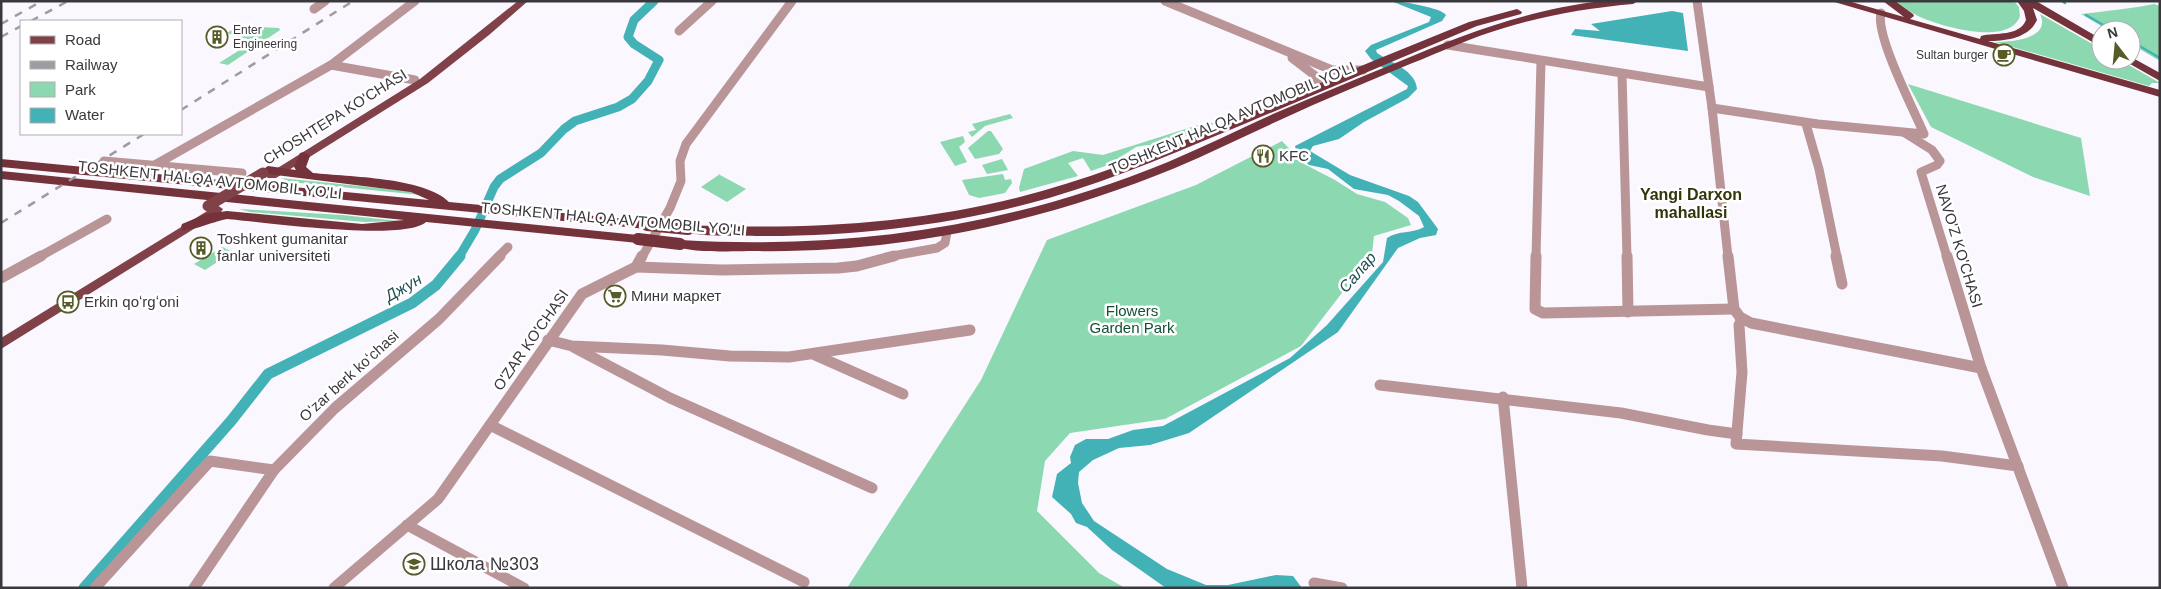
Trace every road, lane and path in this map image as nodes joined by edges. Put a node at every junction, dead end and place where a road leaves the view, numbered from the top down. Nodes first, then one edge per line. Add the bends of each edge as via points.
1 (325, 1) edge
2 (415, 1) edge
3 (513, 1) edge
4 (524, 1) edge
5 (712, 1) edge
6 (792, 1) edge
7 (1165, 1) edge
8 (1568, 1) edge
9 (1633, 1) edge
10 (1697, 1) edge
11 (1836, 1) edge
12 (1888, 1) edge
13 (2022, 1) edge
14 (2028, 1) edge
15 (2044, 1) edge
16 (314, 9) dead end
17 (1881, 13) junction
18 (1473, 24) junction
19 (2091, 28) edge
20 (1235, 30) junction
21 (679, 31) dead end
22 (1483, 31) junction
23 (1952, 33) junction
24 (2091, 38) edge
25 (1448, 45) junction
26 (2141, 57) edge
27 (1541, 61) junction
28 (331, 64) junction
29 (2141, 67) edge
30 (2160, 68) edge
31 (1368, 73) junction
32 (1622, 74) junction
33 (2160, 78) edge
34 (415, 80) junction
35 (1709, 87) junction
36 (1315, 89) junction
37 (2160, 94) edge
38 (1712, 108) junction
39 (1806, 124) junction
40 (1904, 133) junction
41 (304, 156) junction
42 (1150, 158) junction
43 (104, 161) dead end
44 (1, 163) edge
45 (153, 166) junction
46 (1161, 168) junction
47 (270, 172) junction
48 (242, 173) dead end
49 (1, 175) edge
50 (310, 176) junction
51 (446, 205) junction
52 (212, 207) junction
53 (510, 212) joint
54 (435, 218) junction
55 (107, 219) dead end
56 (646, 225) joint
57 (187, 227) junction
58 (947, 232) junction
59 (508, 247) dead end
60 (636, 267) junction
61 (1, 278) edge
62 (1842, 284) dead end
63 (1734, 309) junction
64 (1628, 312) junction
65 (1742, 319) junction
66 (970, 330) dead end
67 (1, 334) edge
68 (548, 340) junction
69 (1, 344) edge
70 (572, 346) junction
71 (815, 355) junction
72 (1981, 368) junction
73 (1380, 385) dead end
74 (903, 394) dead end
75 (1503, 397) junction
76 (490, 425) junction
77 (1737, 434) junction
78 (2018, 466) junction
79 (274, 470) junction
80 (872, 488) dead end
81 (407, 525) junction
82 (804, 582) dead end
83 (1314, 583) dead end
84 (95, 588) edge
85 (194, 588) edge
86 (334, 588) edge
87 (524, 588) edge
88 (1342, 588) edge
89 (1522, 588) edge
90 (2063, 588) edge

1 - 16 street
2 - 28 street
3 - 34 main road, CHOSHTEPA KO'CHASI
4 - 41 main road, CHOSHTEPA KO'CHASI via 424,81
5 - 21 street
6 - 60 street via 686,144 680,161 681,181 670,208
7 - 20 street
8 - 18 highway, TOSHKENT HALQA AVTOMOBIL YO'LI
9 - 22 highway, TOSHKENT HALQA AVTOMOBIL YO'LI via 1553,13
10 - 35 street
11 - 17 highway
12 - 23 highway via 1912,18
13 - 23 highway via 2032,18 2029,26 2020,33 1988,38
14 - 24 highway
15 - 19 highway
17 - 23 highway
17 - 40 street, NAVO'Z KO'CHASI via 1879,20 1886,46 1924,134
18 - 22 highway
18 - 31 highway, TOSHKENT HALQA AVTOMOBIL YO'LI via 1400,54
20 - 31 street via 1332,70
20 - 36 street via 1308,69 1318,78
22 - 25 highway, TOSHKENT HALQA AVTOMOBIL YO'LI
23 - 37 highway
25 - 27 street
25 - 31 highway, TOSHKENT HALQA AVTOMOBIL YO'LI via 1410,61
26 - 30 highway
27 - 32 street
27 - 64 street via 1534,307 1538,312
28 - 34 street
28 - 45 street
29 - 33 highway
31 - 36 highway, TOSHKENT HALQA AVTOMOBIL YO'LI
31 - 46 highway, TOSHKENT HALQA AVTOMOBIL YO'LI
32 - 35 street
32 - 64 street
34 - 47 main road, CHOSHTEPA KO'CHASI
35 - 38 street
36 - 42 highway, TOSHKENT HALQA AVTOMOBIL YO'LI
38 - 39 street, NAVO'Z KO'CHASI
38 - 63 street
39 - 40 street, NAVO'Z KO'CHASI
39 - 62 street via 1819,168
40 - 72 street, NAVO'Z KO'CHASI via 1932,150 1940,162 1921,172
41 - 47 main road, CHOSHTEPA KO'CHASI
41 - 50 highway via 301,170
42 - 46 highway
42 - 56 highway, TOSHKENT HALQA AVTOMOBIL YO'LI, bridge via 1044,194 938,218 822,231 733,232
43 - 45 street
44 - 51 highway, TOSHKENT HALQA AVTOMOBIL YO'LI
45 - 48 street
46 - 58 highway, TOSHKENT HALQA AVTOMOBIL YO'LI via 1051,207
47 - 50 highway
47 - 52 main road, CHOSHTEPA KO'CHASI
49 - 54 highway, TOSHKENT HALQA AVTOMOBIL YO'LI
50 - 51 highway via 413,188
51 - 53 highway, TOSHKENT HALQA AVTOMOBIL YO'LI
52 - 57 main road, CHOSHTEPA KO'CHASI
52 - 67 main road, CHOSHTEPA KO'CHASI
53 - 56 highway, TOSHKENT HALQA AVTOMOBIL YO'LI
54 - 57 highway via 362,228 226,215
54 - 58 highway, TOSHKENT HALQA AVTOMOBIL YO'LI, bridge via 720,247 809,247
55 - 61 street
57 - 69 main road, CHOSHTEPA KO'CHASI
58 - 60 street via 945,243 937,248 857,266 722,270
59 - 79 street, Oʻzar berk koʻchasi via 440,319 335,408
60 - 68 street, O'ZAR KO'CHASI via 582,294
63 - 64 street
63 - 65 street
65 - 72 street
65 - 77 street via 1739,325 1742,372
66 - 71 street
68 - 70 street
68 - 76 street, O'ZAR KO'CHASI
70 - 71 street via 764,358
70 - 80 street via 670,398
71 - 74 street
72 - 78 street, NAVO'Z KO'CHASI
73 - 75 street
75 - 77 street via 1624,414 1708,432
75 - 89 street
76 - 81 street, O'ZAR KO'CHASI via 438,499
76 - 82 street
77 - 78 street via 1736,444 1942,456
78 - 90 street, NAVO'Z KO'CHASI
79 - 84 street via 210,461
79 - 85 street, Oʻzar berk koʻchasi
81 - 86 street, O'ZAR KO'CHASI
81 - 87 street
83 - 88 street

